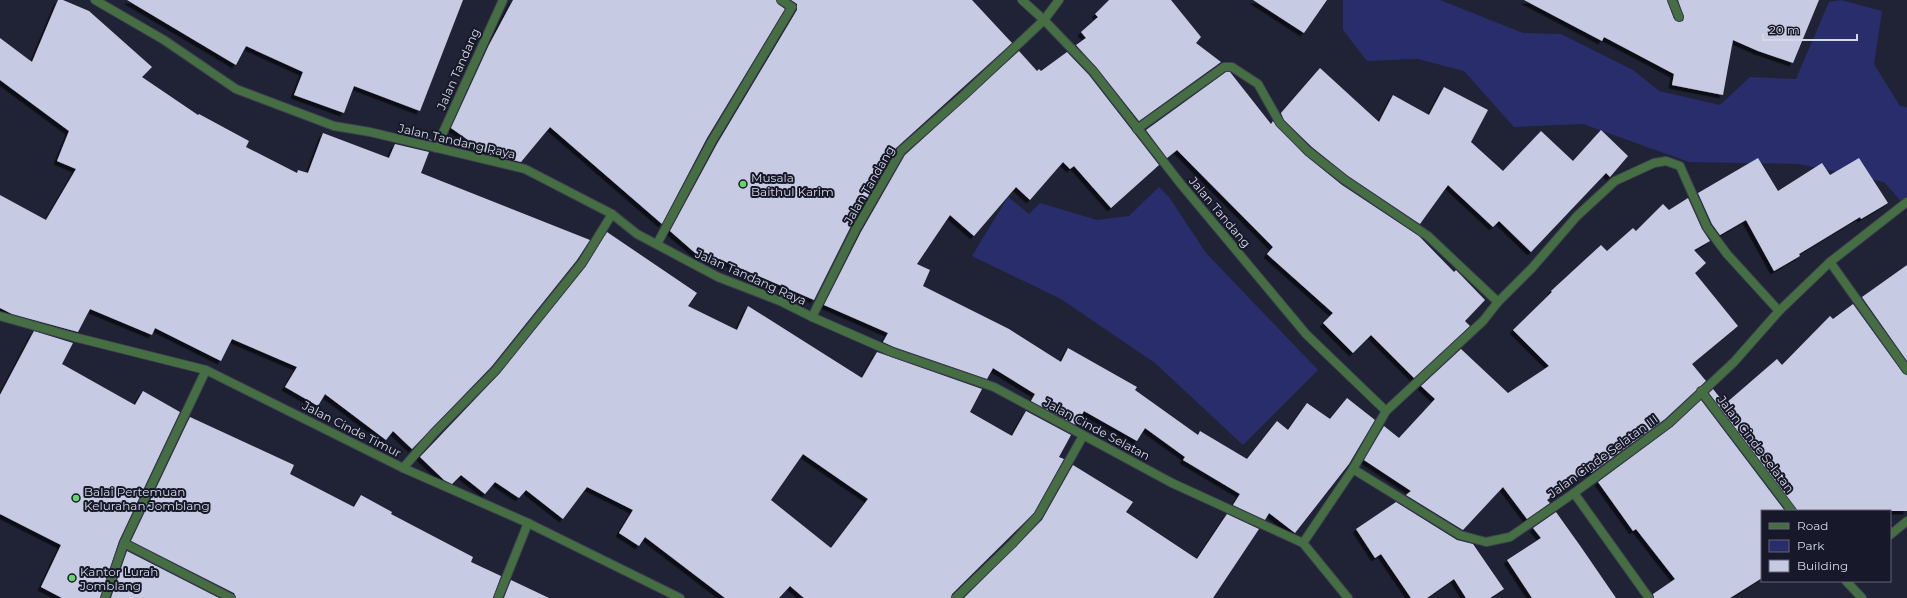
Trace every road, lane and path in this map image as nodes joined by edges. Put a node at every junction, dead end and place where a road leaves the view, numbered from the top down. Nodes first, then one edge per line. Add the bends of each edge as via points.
1 (94, 0) edge
2 (503, 0) edge
3 (781, 0) edge
4 (1022, 0) edge
5 (1059, 0) edge
6 (1672, 0) edge
7 (794, 4) edge
8 (1679, 17) dead end
9 (1044, 20) junction
10 (1137, 129) junction
11 (436, 148) junction
12 (1907, 202) edge
13 (612, 214) junction
14 (658, 244) junction
15 (1830, 262) junction
16 (1498, 302) junction
17 (1779, 311) junction
18 (0, 316) edge
19 (812, 317) junction
20 (206, 370) junction
21 (1907, 370) edge
22 (1701, 391) junction
23 (1386, 411) junction
24 (1083, 436) junction
25 (403, 468) junction
26 (1353, 469) junction
27 (1574, 493) junction
28 (1791, 510) edge
29 (1907, 520) edge
30 (528, 523) junction
31 (1891, 534) edge
32 (124, 543) junction
33 (1303, 543) junction
34 (1847, 582) edge
35 (105, 598) edge
36 (231, 598) edge
37 (498, 598) edge
38 (680, 598) edge
39 (956, 598) edge
40 (1348, 598) edge
41 (1649, 598) edge
42 (1862, 598) edge

1 - 11 street, Jalan Tandang Raya via 164,40 236,89 334,126
2 - 11 street, Jalan Tandang
3 - 7 street
4 - 9 street, Jalan Tandang
5 - 9 street, Jalan Tandang
6 - 8 street
7 - 14 street via 712,141
9 - 10 street, Jalan Tandang via 1093,71
9 - 19 street, Jalan Tandang via 901,150 856,229
10 - 16 street via 1224,67 1232,67 1258,84 1280,123 1308,151 1428,236
10 - 23 street, Jalan Tandang via 1306,334
11 - 13 street, Jalan Tandang Raya via 525,169
12 - 15 street, Jalan Cinde Selatan III
13 - 14 street, Jalan Tandang Raya via 637,234
13 - 25 street via 582,263 496,370
14 - 19 street, Jalan Tandang Raya via 718,277 780,301
15 - 17 street, Jalan Cinde Selatan III
15 - 21 street
16 - 17 street via 1532,268 1577,216 1615,181 1654,163 1666,161 1680,166 1707,227 1727,254
16 - 23 street via 1448,356
17 - 22 street, Jalan Cinde Selatan III via 1734,362
18 - 20 street, Jalan Cinde Timur
19 - 24 street, Jalan Cinde Selatan via 892,352 994,387
20 - 25 street, Jalan Cinde Timur
20 - 32 street
22 - 27 street, Jalan Cinde Selatan III via 1669,423
22 - 28 street, Jalan Cinde Selatan
23 - 26 street
24 - 33 street, Jalan Cinde Selatan via 1172,483
24 - 39 street via 1038,516
25 - 30 street, Jalan Cinde Timur
26 - 27 street, Jalan Cinde Selatan III via 1460,535 1486,542 1510,537
26 - 33 street
27 - 41 street
29 - 31 street
30 - 37 street
30 - 38 street, Jalan Cinde Timur
32 - 35 street
32 - 36 street
33 - 40 street, Jalan Cinde Selatan
34 - 42 street

